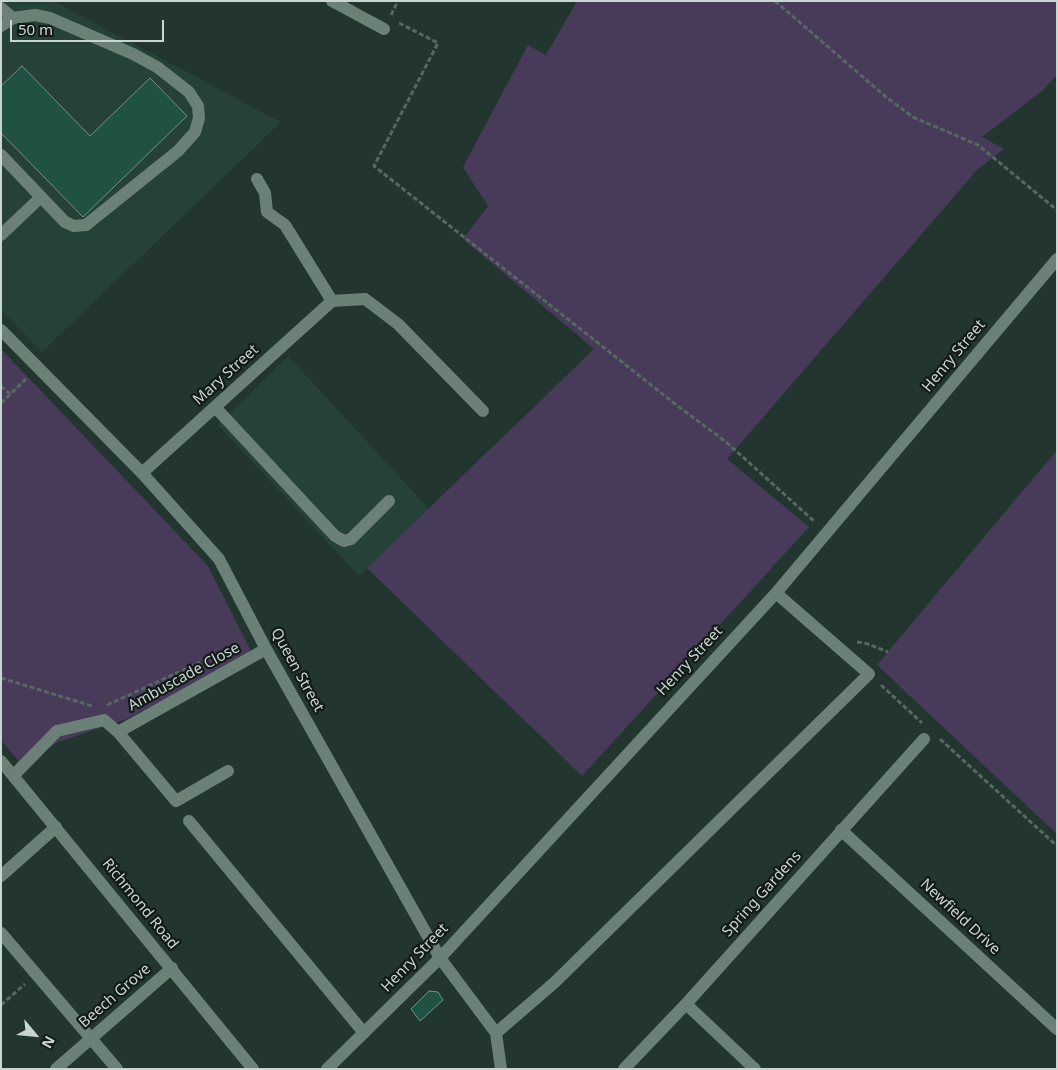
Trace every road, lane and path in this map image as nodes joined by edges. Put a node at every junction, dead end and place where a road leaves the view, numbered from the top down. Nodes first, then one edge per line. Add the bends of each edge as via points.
1 (332, 1) edge
2 (775, 1) edge
3 (1, 8) edge
4 (13, 18) junction
5 (398, 22) dead end
6 (1, 26) edge
7 (384, 29) dead end
8 (1, 155) edge
9 (257, 179) dead end
10 (41, 197) junction
11 (1057, 210) edge
12 (1, 235) edge
13 (1057, 259) edge
14 (332, 301) junction
15 (1, 330) edge
16 (38, 368) junction
17 (1, 386) edge
18 (10, 394) junction
19 (1, 402) edge
20 (215, 407) junction
21 (483, 411) dead end
22 (142, 473) junction
23 (389, 501) dead end
24 (826, 533) junction
25 (776, 593) junction
26 (232, 647) dead end
27 (266, 649) junction
28 (1, 678) edge
29 (118, 732) junction
30 (924, 739) dead end
31 (1, 761) edge
32 (228, 771) dead end
33 (14, 775) junction
34 (1003, 796) dead end
35 (189, 821) dead end
36 (56, 827) junction
37 (841, 830) junction
38 (1057, 846) edge
39 (1, 876) edge
40 (1, 933) edge
41 (440, 958) junction
42 (172, 968) junction
43 (36, 974) junction
44 (686, 1004) junction
45 (1, 1005) edge
46 (1057, 1029) edge
47 (364, 1032) junction
48 (496, 1033) junction
49 (92, 1038) junction
50 (56, 1069) edge
51 (117, 1069) edge
52 (253, 1069) edge
53 (328, 1069) edge
54 (501, 1069) edge
55 (624, 1069) edge
56 (755, 1069) edge

1 - 7 street
2 - 11 path via 886,97 913,117 978,145
3 - 4 street
4 - 6 street
4 - 10 street via 35,15 50,18 133,54 157,67 188,92 198,106 195,132 178,151 86,225 74,226 66,222
5 - 24 path via 438,43 374,166 725,441
8 - 10 street
9 - 14 street via 265,193 267,212 285,225
10 - 12 street
13 - 24 street, Henry Street
14 - 20 street, Mary Street
14 - 21 street via 365,299 398,324
15 - 16 street, Queen Street
16 - 18 path
16 - 22 street, Queen Street
17 - 18 path
18 - 19 path
20 - 22 street, Mary Street
20 - 23 street via 335,536 352,539
22 - 27 street, Queen Street via 219,559
24 - 25 street, Henry Street
25 - 41 street, Henry Street
25 - 48 street via 869,674 554,983
26 - 28 path via 100,708
27 - 29 street, Ambuscade Close
27 - 41 street, Queen Street
29 - 32 street via 176,801
29 - 33 street via 104,720 57,731
30 - 37 street, Spring Gardens
31 - 33 street, Richmond Road
33 - 36 street, Richmond Road
34 - 38 path
35 - 47 street
36 - 39 street
36 - 42 street, Richmond Road
37 - 44 street, Spring Gardens
37 - 46 street, Newfield Drive
40 - 43 street
41 - 47 street, Henry Street
41 - 48 street, Queen Street
42 - 49 street, Beech Grove
42 - 52 street, Richmond Road
43 - 45 path
43 - 49 street
44 - 55 street, Spring Gardens
44 - 56 street
47 - 53 street, Henry Street
48 - 54 street, Queen Street
49 - 50 street, Beech Grove
49 - 51 street

